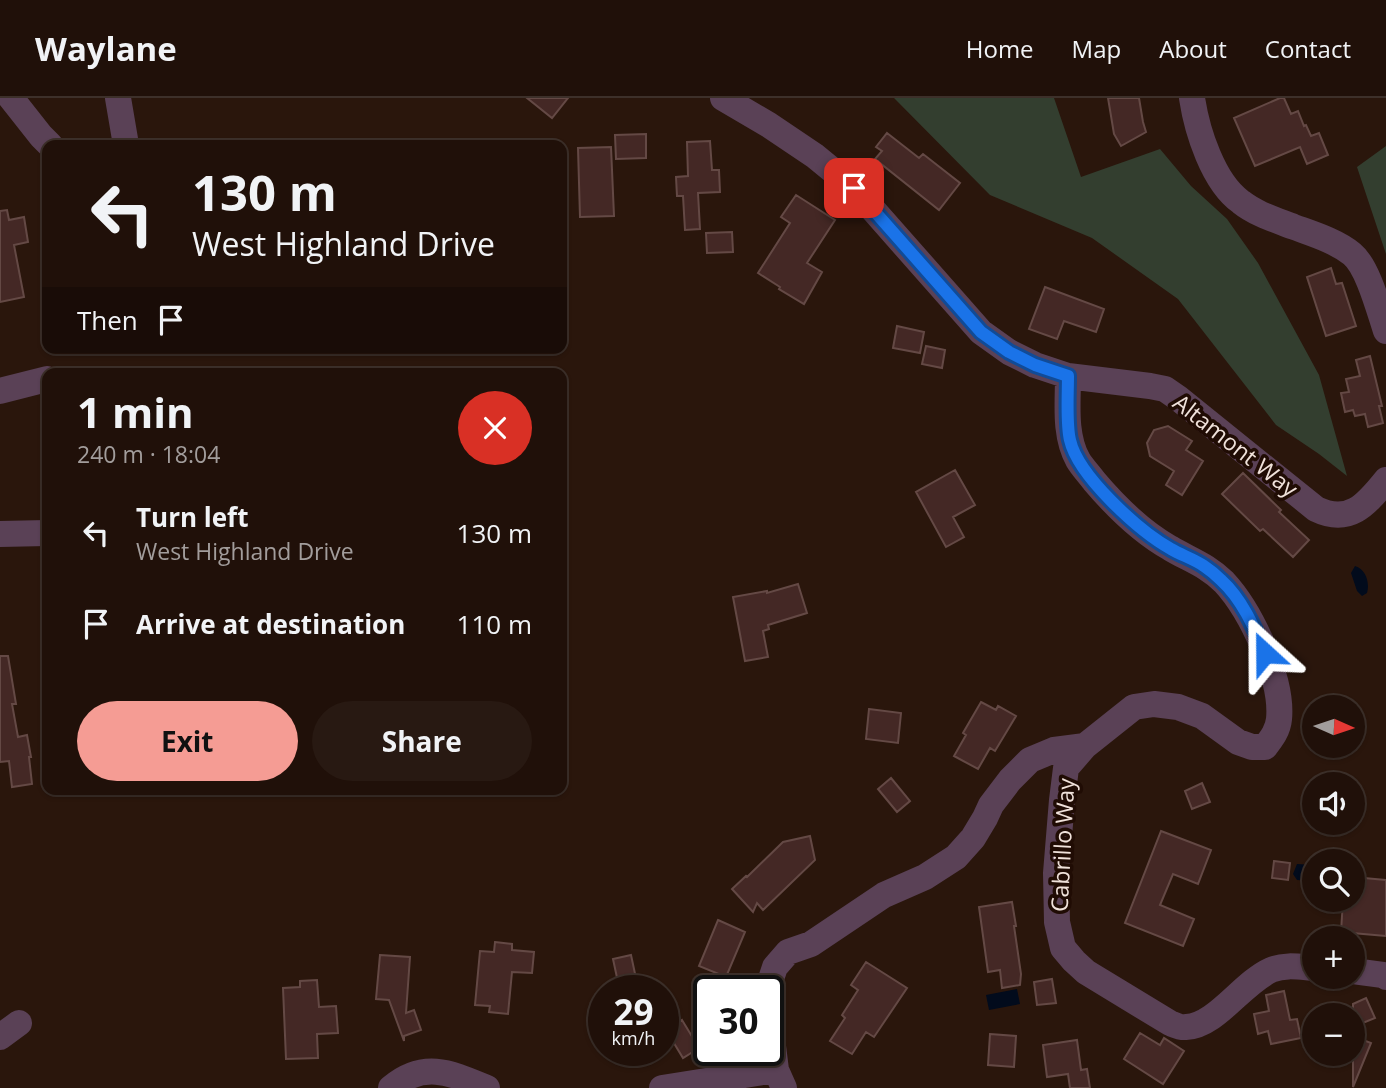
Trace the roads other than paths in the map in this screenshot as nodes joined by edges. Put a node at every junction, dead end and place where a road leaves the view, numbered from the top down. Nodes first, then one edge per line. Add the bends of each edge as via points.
1 (11, 98) edge
2 (118, 98) edge
3 (723, 98) edge
4 (1192, 98) edge
5 (46, 140) edge
6 (125, 140) edge
7 (1386, 331) edge
8 (1068, 376) junction
9 (42, 380) edge
10 (0, 391) edge
11 (1386, 480) edge
12 (42, 533) edge
13 (0, 534) edge
14 (1084, 746) junction
15 (1302, 967) edge
16 (1365, 973) edge
17 (1386, 977) edge
18 (780, 1079) edge
19 (390, 1088) edge
20 (487, 1088) edge
21 (662, 1088) edge

1 - 5 street
2 - 6 street
3 - 8 street, Altamont Way via 815,156 854,188 981,332 1009,352
4 - 7 street via 1202,141 1227,190 1259,214 1352,254 1363,267
8 - 11 street, Altamont Way via 1165,389 1329,515 1355,511
8 - 14 street via 1069,440 1078,461 1139,527 1204,565 1239,602 1274,677 1279,719 1275,735 1265,747 1252,747 1202,716 1154,704 1134,707
9 - 10 street
12 - 13 street
14 - 15 street, Cabrillo Way via 1066,768 1057,852 1057,922 1063,948 1074,961 1184,1028 1200,1024 1271,970
14 - 18 street via 1054,750 1030,760 1010,780 956,857 884,895 811,944 788,951 775,967 769,985
16 - 17 street
18 - 21 street
19 - 20 street via 401,1079 429,1070

